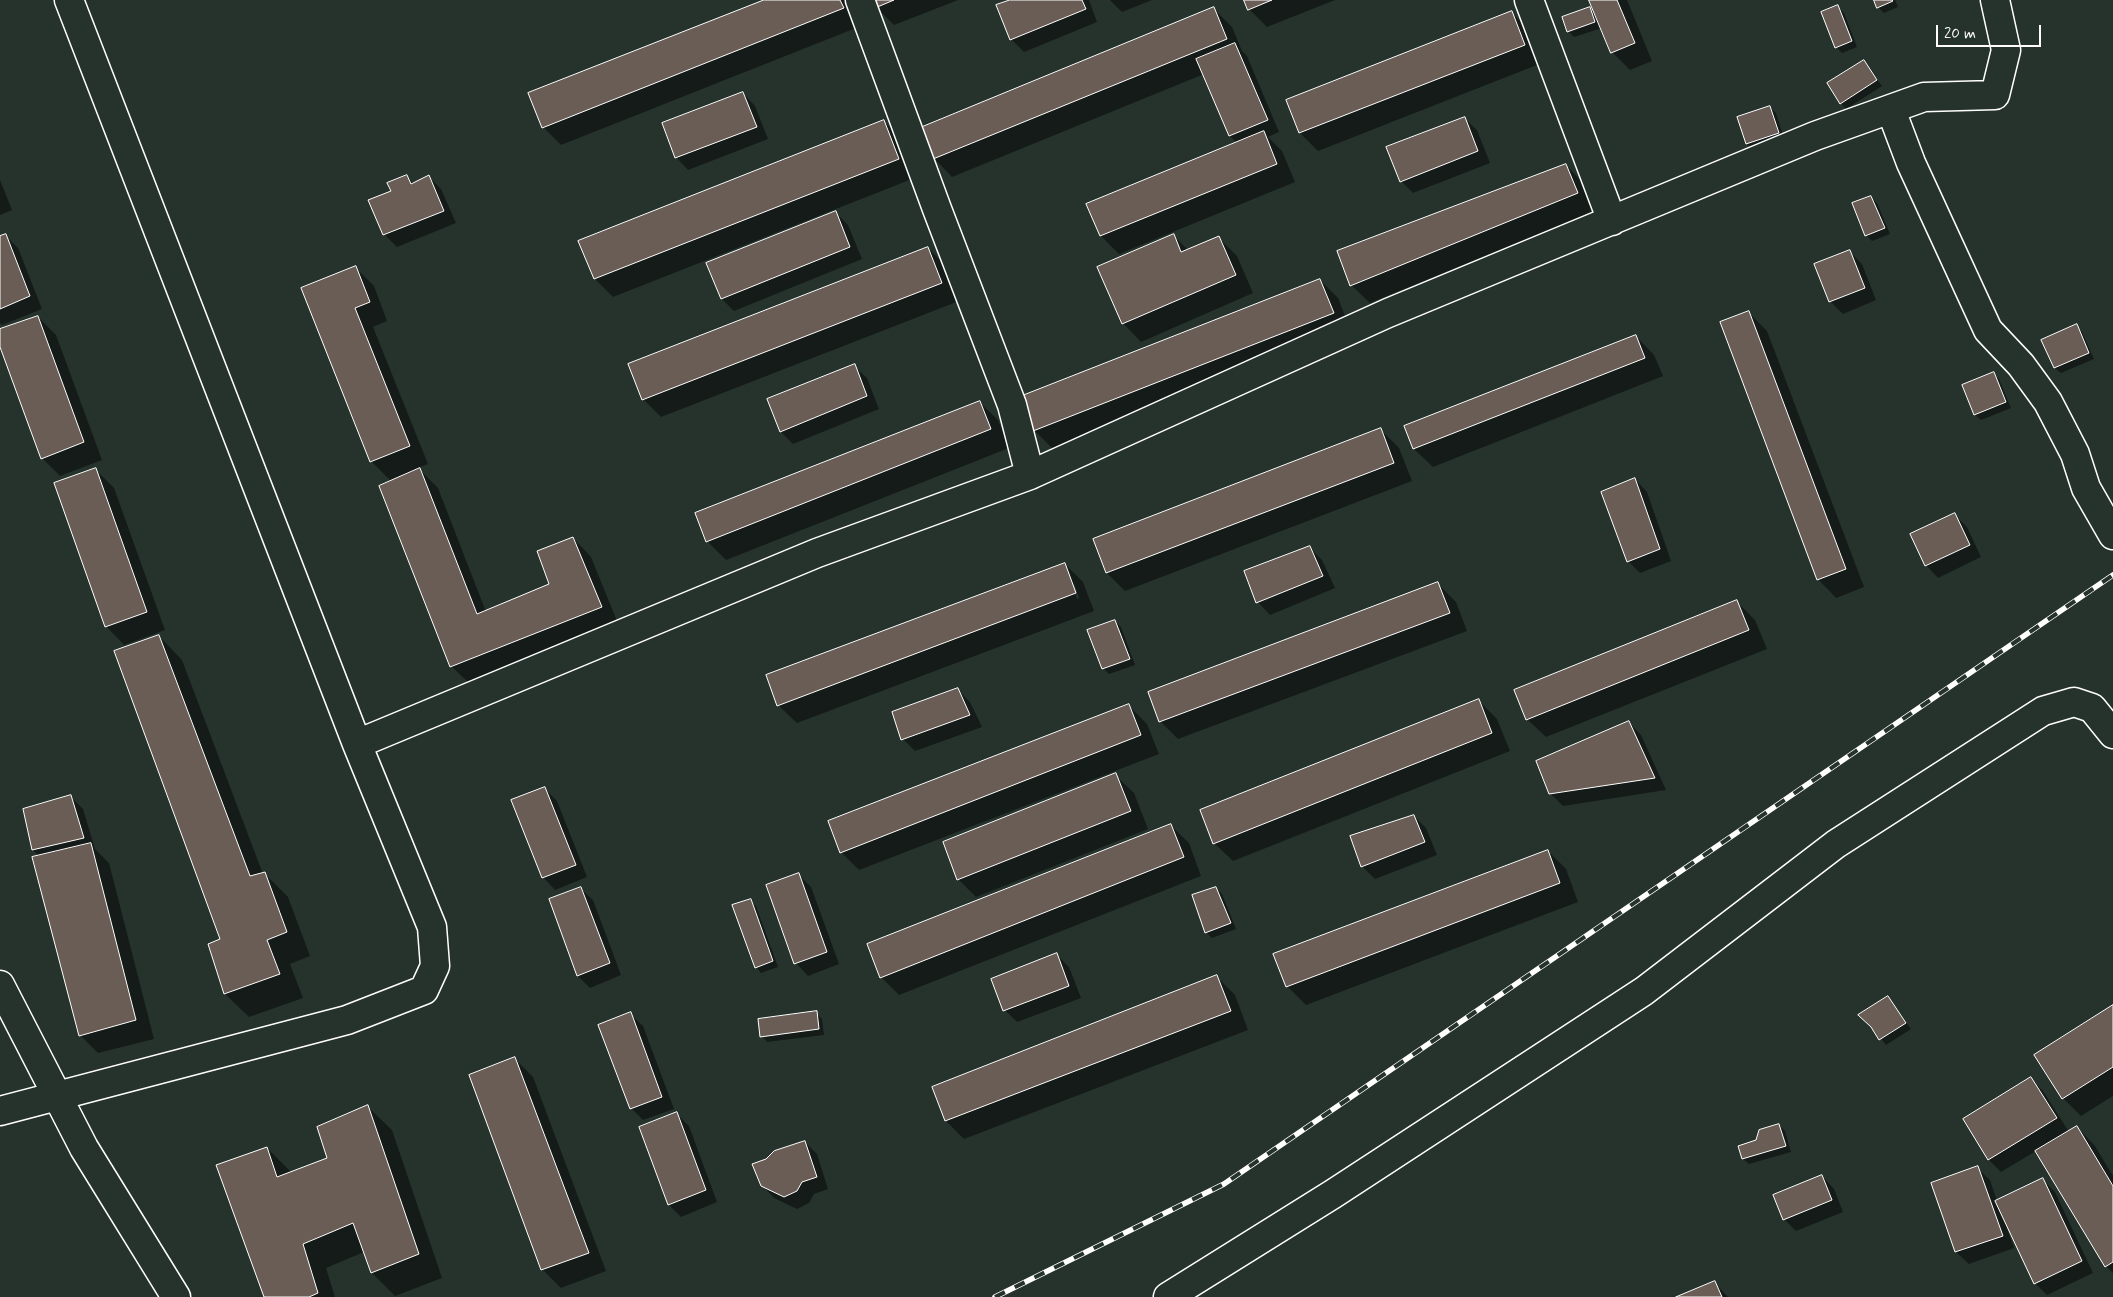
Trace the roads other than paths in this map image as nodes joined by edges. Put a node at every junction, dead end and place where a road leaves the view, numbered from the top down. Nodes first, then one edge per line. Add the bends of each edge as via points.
1 (69, 0) edge
2 (860, 0) edge
3 (1529, 0) edge
4 (1995, 0) edge
5 (1892, 110) junction
6 (1612, 221) junction
7 (1030, 475) junction
8 (2113, 535) edge
9 (2113, 734) edge
10 (357, 744) junction
11 (0, 985) edge
12 (57, 1096) junction
13 (0, 1111) edge
14 (176, 1297) edge
15 (1168, 1297) edge

1 - 10 street
2 - 7 street via 1012,405
3 - 6 street
4 - 5 street via 2006,50 1995,95 1924,97
5 - 6 street via 1815,136
5 - 8 street via 1918,180 1988,330 2022,365 2048,402 2074,454 2086,488
6 - 7 street via 1388,313
7 - 10 street via 817,552
9 - 15 street via 2092,708 2074,702 2043,711 1836,844 1644,991 1333,1194
10 - 12 street via 432,927 435,966 424,990 347,1020
11 - 12 street
12 - 13 street
12 - 14 street via 84,1148

